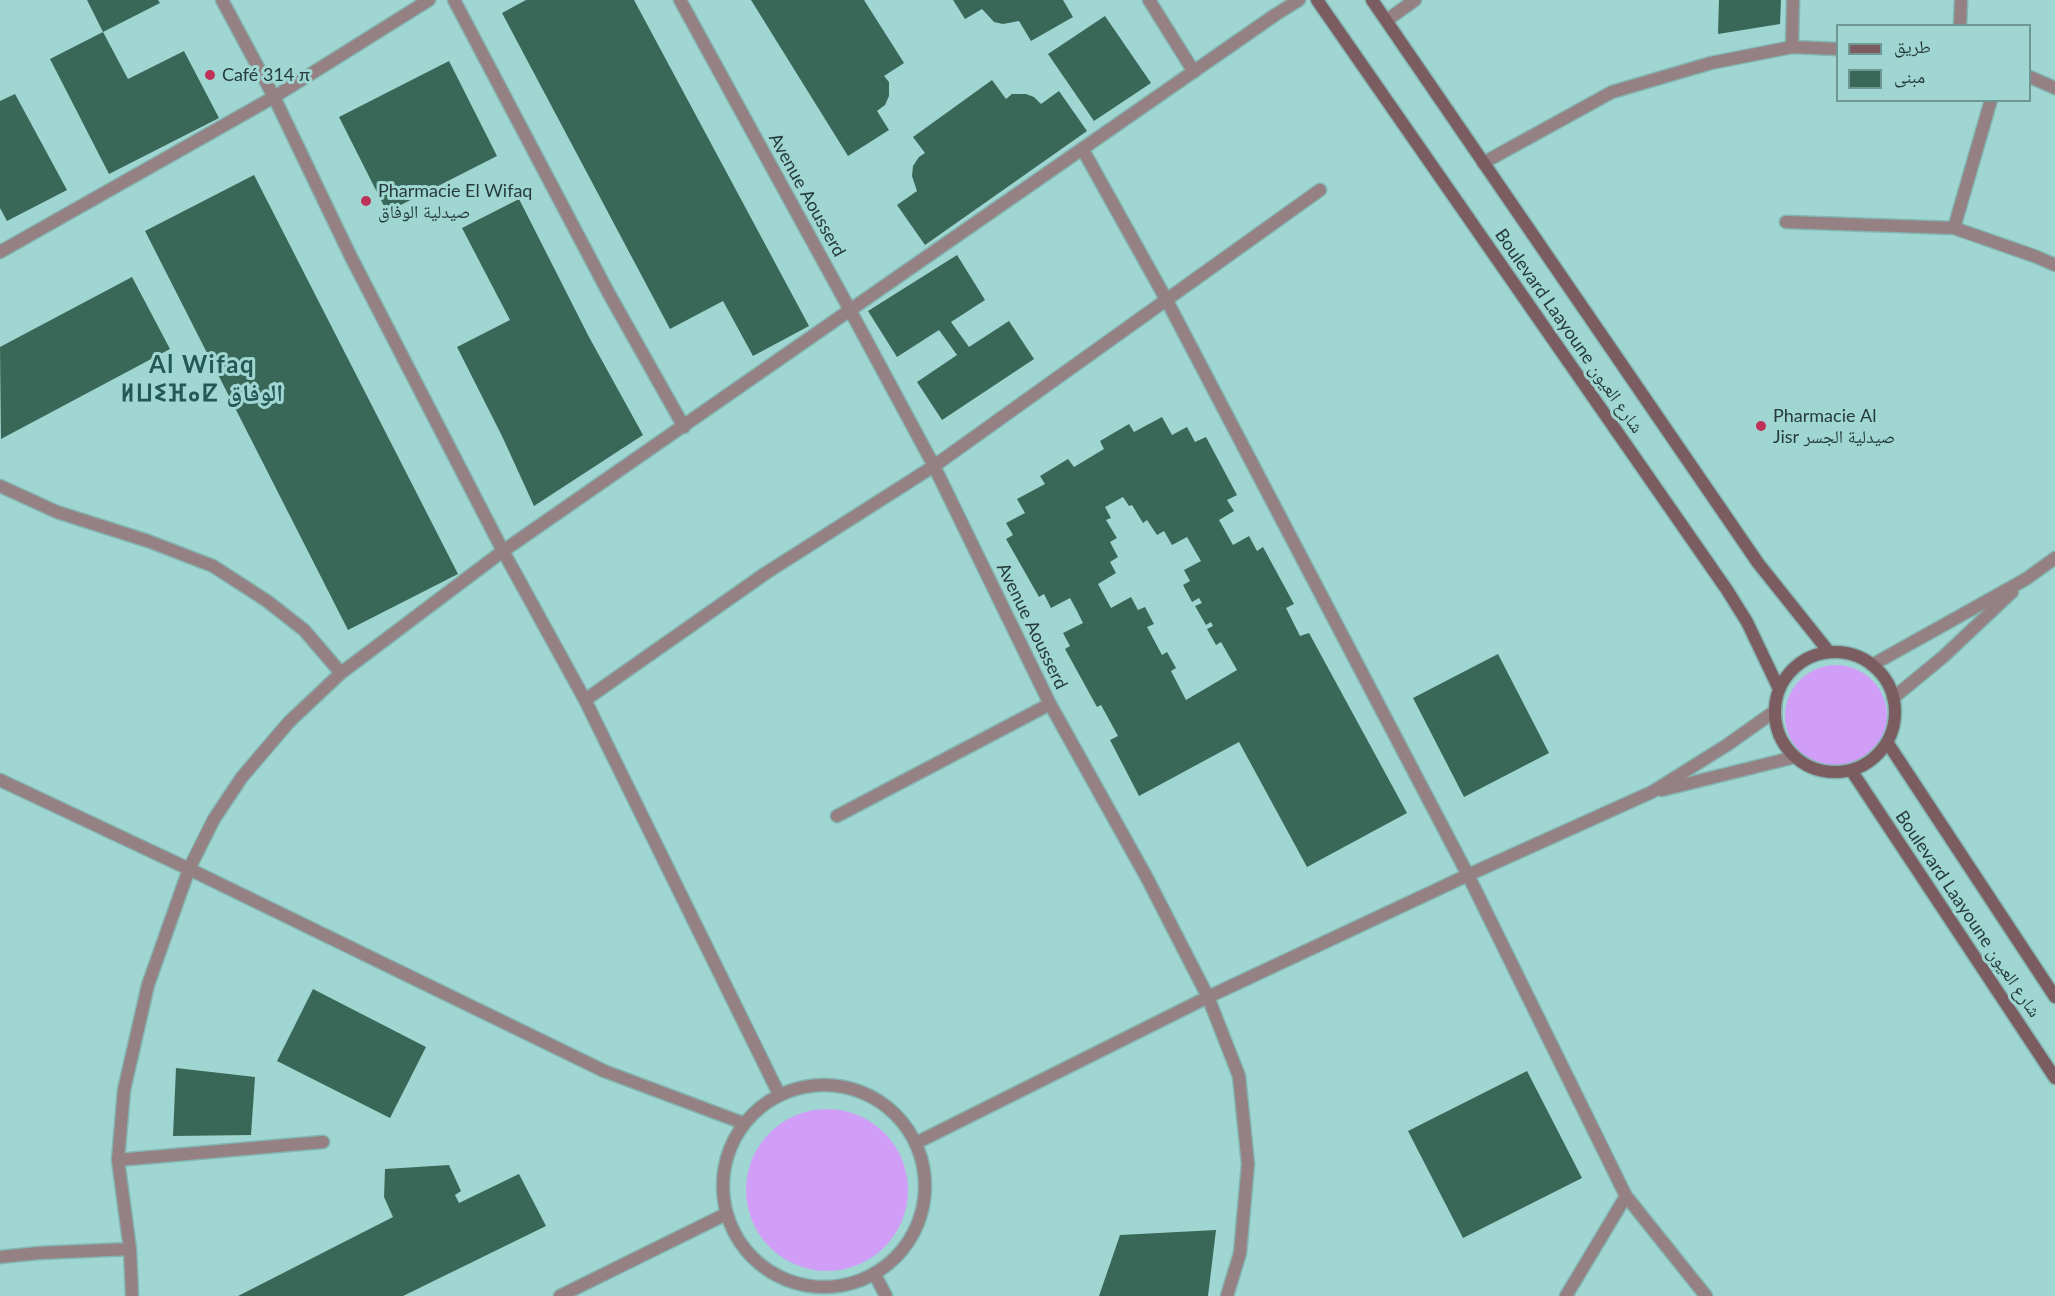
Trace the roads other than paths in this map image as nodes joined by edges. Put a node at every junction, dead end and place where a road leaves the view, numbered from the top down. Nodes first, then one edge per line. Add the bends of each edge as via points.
1 (222, 0) edge
2 (429, 0) edge
3 (454, 0) edge
4 (680, 0) edge
5 (1149, 0) edge
6 (1299, 0) edge
7 (1317, 0) edge
8 (1372, 0) edge
9 (1415, 0) edge
10 (1793, 0) edge
11 (1961, 0) edge
12 (1386, 20) junction
13 (1960, 24) edge
14 (1792, 47) junction
15 (1836, 49) edge
16 (1194, 72) junction
17 (2031, 77) edge
18 (2055, 88) edge
19 (274, 97) junction
20 (1990, 102) edge
21 (1083, 150) junction
22 (1483, 163) junction
23 (1320, 190) dead end
24 (1786, 222) dead end
25 (1954, 228) junction
26 (0, 252) edge
27 (2055, 265) edge
28 (1166, 299) junction
29 (850, 310) junction
30 (684, 427) junction
31 (934, 466) junction
32 (0, 486) edge
33 (503, 551) junction
34 (2055, 558) edge
35 (2026, 579) junction
36 (1829, 652) junction
37 (1872, 665) junction
38 (341, 674) junction
39 (1779, 689) junction
40 (1893, 698) junction
41 (585, 700) junction
42 (1050, 705) junction
43 (1775, 711) junction
44 (1887, 742) junction
45 (1795, 757) junction
46 (1851, 770) junction
47 (0, 780) edge
48 (1652, 792) junction
49 (837, 816) dead end
50 (189, 868) junction
51 (1468, 875) junction
52 (1208, 997) junction
53 (2055, 997) edge
54 (2055, 1077) edge
55 (779, 1094) junction
56 (743, 1123) junction
57 (323, 1142) dead end
58 (916, 1143) junction
59 (118, 1160) junction
60 (1626, 1196) junction
61 (726, 1214) junction
62 (130, 1249) junction
63 (0, 1257) edge
64 (875, 1275) junction
65 (132, 1296) edge
66 (560, 1296) edge
67 (886, 1296) edge
68 (1227, 1296) edge
69 (1566, 1296) edge
70 (1706, 1296) edge

1 - 19 street
2 - 19 street
3 - 30 street
4 - 29 street, Avenue Aousserd
5 - 16 street
6 - 16 street
7 - 39 street, Boulevard Laayoune شارع العيون via 1727,590 1752,630
8 - 12 street, Boulevard Laayoune شارع العيون
9 - 12 street
10 - 14 street
11 - 13 street
12 - 22 street, Boulevard Laayoune شارع العيون
14 - 15 street
14 - 22 street via 1711,63 1612,92
16 - 21 street
17 - 18 street
19 - 26 street
19 - 33 street via 351,257
20 - 25 street
21 - 28 street
21 - 29 street
22 - 36 street, Boulevard Laayoune شارع العيون via 1758,563
23 - 28 street
24 - 25 street
25 - 27 street
28 - 31 street
28 - 51 street
29 - 30 street
29 - 31 street, Avenue Aousserd
30 - 33 street
31 - 41 street via 766,573
31 - 42 street, Avenue Aousserd
32 - 38 street via 57,512 213,566 304,630
33 - 38 street
33 - 41 street
34 - 35 street
35 - 37 street
35 - 40 street
36 - 37 street via 1845,652
36 - 39 street via 1799,663
37 - 40 street via 1889,685
38 - 50 street via 289,722 242,777 214,819
39 - 43 street
40 - 44 street via 1895,721
41 - 55 street
42 - 49 street
42 - 52 street, Avenue Aousserd
43 - 45 street via 1777,728
43 - 48 street
44 - 46 street via 1872,760
44 - 53 street, Boulevard Laayoune شارع العيون
45 - 46 street via 1828,772
45 - 48 street
46 - 54 street, Boulevard Laayoune شارع العيون
47 - 50 street
48 - 51 street
50 - 56 street via 604,1071
50 - 59 street via 148,985 124,1090
51 - 52 street
51 - 60 street
52 - 58 street
52 - 68 street, Avenue Aousserd via 1239,1076 1248,1164 1240,1253
55 - 56 street
55 - 58 street via 810,1084 842,1085 873,1096 898,1116
56 - 61 street via 724,1167
57 - 59 street
58 - 64 street via 925,1172 925,1202 916,1231 899,1256
59 - 62 street
60 - 69 street
60 - 70 street
61 - 64 street via 743,1247 770,1272 804,1286 841,1287
61 - 66 street
62 - 63 street
62 - 65 street
64 - 67 street

